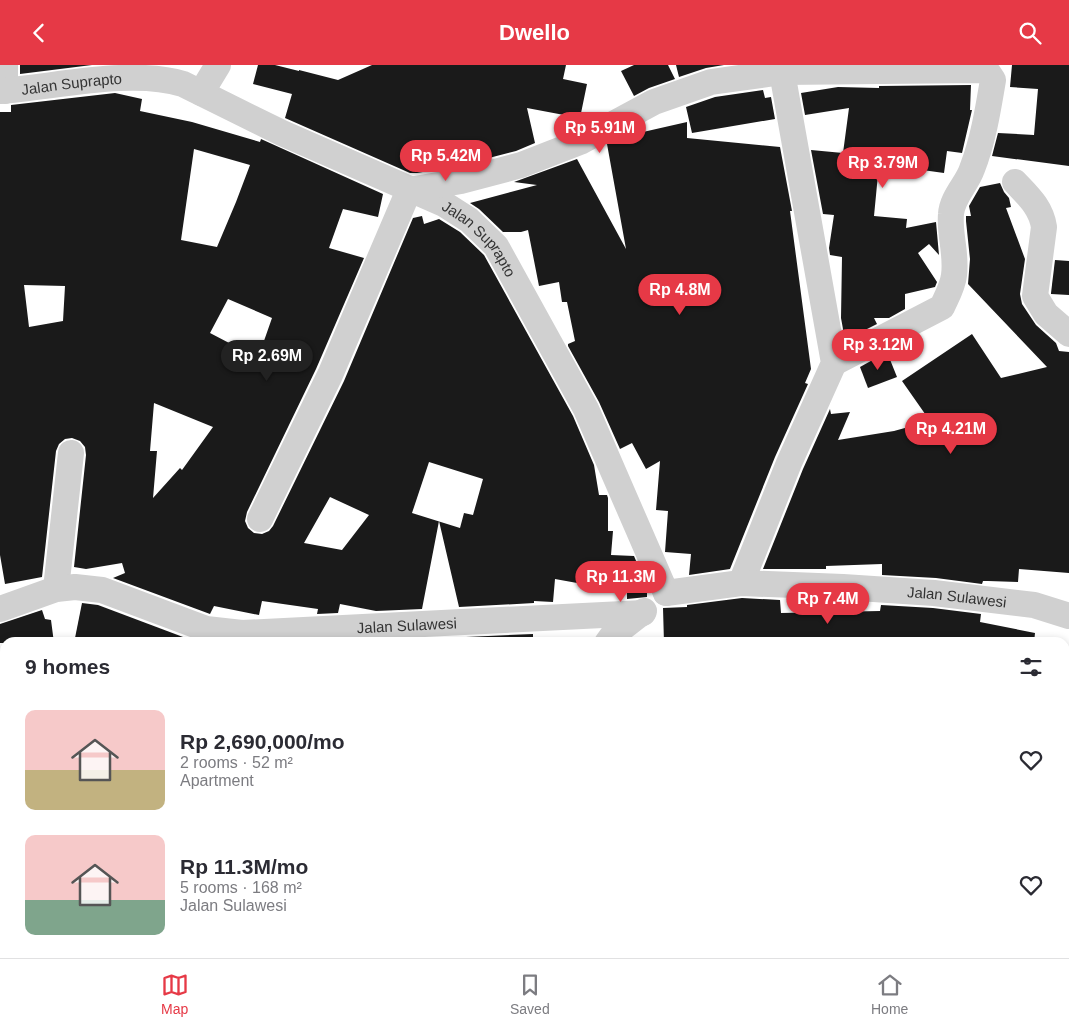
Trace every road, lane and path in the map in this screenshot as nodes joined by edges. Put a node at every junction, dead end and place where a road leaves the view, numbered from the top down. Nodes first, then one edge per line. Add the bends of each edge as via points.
1 (5, 65) edge
2 (218, 65) edge
3 (782, 72) junction
4 (3, 91) edge
5 (201, 93) junction
6 (1015, 182) dead end
7 (409, 190) junction
8 (1069, 333) edge
9 (834, 363) junction
10 (71, 453) dead end
11 (260, 519) dead end
12 (741, 583) junction
13 (56, 589) junction
14 (666, 593) junction
15 (0, 609) edge
16 (642, 613) junction
17 (1069, 616) edge
18 (382, 634) edge
19 (611, 637) edge

1 - 4 street
2 - 5 street
3 - 7 street via 711,82 654,102 580,142 521,165 461,181
3 - 9 street
3 - 9 street via 982,70 993,80 985,126 972,170 954,201 951,214 954,275 942,307
4 - 5 street, Jalan Suprapto via 149,77 167,79
5 - 7 street, Jalan Suprapto
6 - 8 street via 1036,203 1043,216 1035,296 1046,313
7 - 11 street via 330,375
7 - 14 street, Jalan Suprapto via 444,204 469,220 496,246 586,409
9 - 12 street via 789,463
10 - 13 street
12 - 14 street, Jalan Sulawesi
12 - 17 street, Jalan Sulawesi via 934,593 1034,605
13 - 15 street, Jalan Sulawesi
13 - 18 street, Jalan Sulawesi via 102,590 222,632
14 - 16 street
16 - 18 street, Jalan Sulawesi
16 - 19 street

